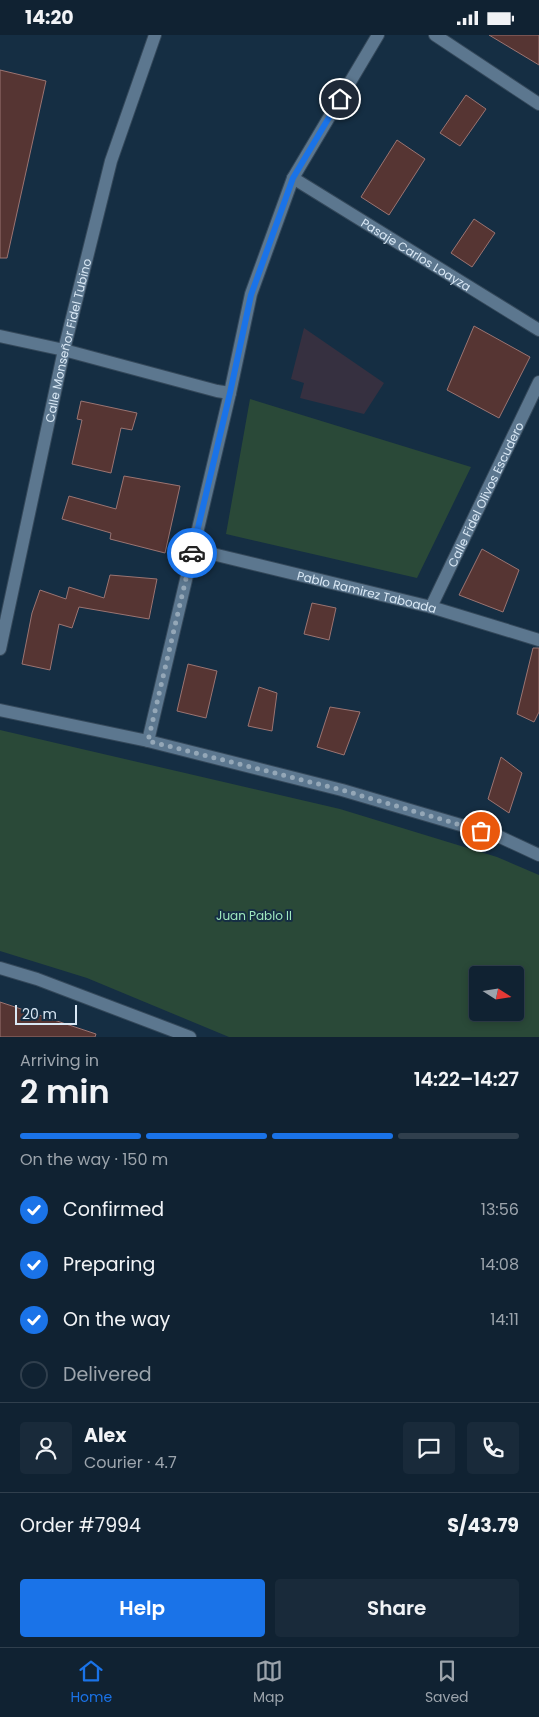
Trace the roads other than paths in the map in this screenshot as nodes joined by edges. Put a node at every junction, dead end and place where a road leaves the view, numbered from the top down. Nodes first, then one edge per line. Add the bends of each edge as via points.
1 (155, 35) edge
2 (378, 35) edge
3 (436, 35) edge
4 (539, 103) edge
5 (293, 178) junction
6 (539, 330) edge
7 (0, 335) edge
8 (64, 350) junction
9 (539, 382) edge
10 (230, 393) junction
11 (192, 549) junction
12 (431, 607) junction
13 (539, 640) edge
14 (0, 649) edge
15 (0, 710) edge
16 (148, 741) junction
17 (539, 855) edge
18 (0, 968) edge
19 (190, 1037) edge

1 - 8 street, Calle Monseñor Fidel Tubino via 111,161
2 - 5 street
3 - 4 street
5 - 6 street, Pasaje Carlos Loayza
5 - 10 street via 251,295
7 - 8 street
8 - 10 street
8 - 14 street, Calle Monseñor Fidel Tubino
9 - 12 street, Calle Fidel Olivos Escudero
10 - 11 street
11 - 12 street, Pablo Ramirez Taboada
11 - 16 street
12 - 13 street, Pablo Ramirez Taboada
15 - 16 street
16 - 17 street via 352,793 498,836
18 - 19 street

